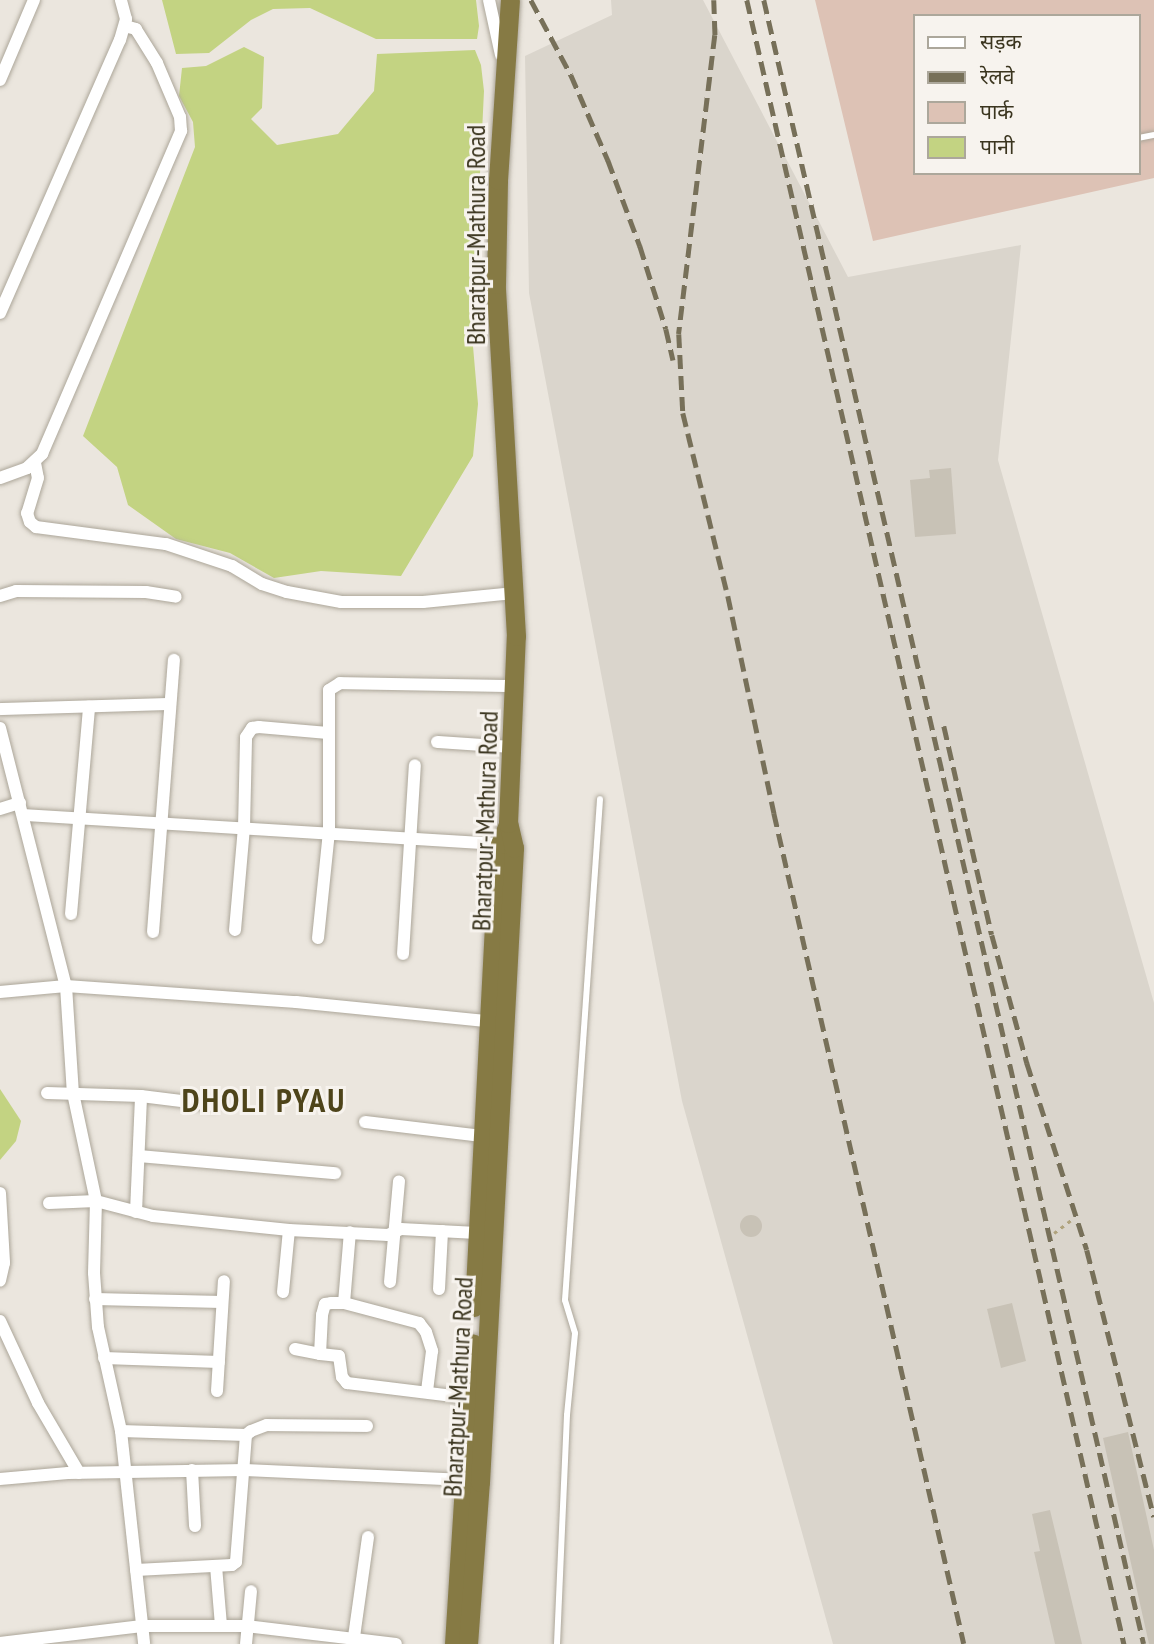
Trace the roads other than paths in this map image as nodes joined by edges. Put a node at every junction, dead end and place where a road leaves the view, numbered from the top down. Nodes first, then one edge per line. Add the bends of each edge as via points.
1 (34, 0) edge
2 (121, 0) edge
3 (489, 0) edge
4 (510, 0) edge
5 (125, 26) junction
6 (505, 76) junction
7 (0, 80) edge
8 (0, 313) edge
9 (35, 463) junction
10 (0, 478) edge
11 (514, 593) junction
12 (0, 596) edge
13 (176, 597) dead end
14 (174, 660) dead end
15 (515, 686) junction
16 (170, 704) junction
17 (89, 707) junction
18 (0, 709) edge
19 (0, 728) edge
20 (328, 733) junction
21 (437, 742) dead end
22 (513, 747) junction
23 (415, 765) dead end
24 (600, 799) dead end
25 (0, 809) edge
26 (22, 809) junction
27 (81, 818) junction
28 (160, 823) junction
29 (508, 823) junction
30 (244, 828) junction
31 (330, 832) junction
32 (409, 837) junction
33 (500, 844) junction
34 (71, 914) dead end
35 (235, 930) dead end
36 (153, 932) dead end
37 (318, 938) dead end
38 (403, 954) dead end
39 (66, 986) junction
40 (0, 992) edge
41 (488, 1021) junction
42 (47, 1093) dead end
43 (72, 1093) junction
44 (141, 1096) junction
45 (213, 1105) dead end
46 (365, 1122) dead end
47 (482, 1136) junction
48 (139, 1156) junction
49 (335, 1173) dead end
50 (400, 1181) dead end
51 (0, 1193) edge
52 (96, 1200) junction
53 (49, 1203) dead end
54 (136, 1212) junction
55 (289, 1230) junction
56 (442, 1231) junction
57 (350, 1232) junction
58 (394, 1233) junction
59 (477, 1233) junction
60 (0, 1280) edge
61 (225, 1282) dead end
62 (390, 1282) dead end
63 (439, 1289) dead end
64 (283, 1292) dead end
65 (95, 1299) junction
66 (222, 1302) junction
67 (344, 1303) junction
68 (0, 1321) edge
69 (295, 1349) dead end
70 (320, 1354) junction
71 (104, 1358) junction
72 (479, 1361) junction
73 (219, 1362) junction
74 (217, 1391) dead end
75 (427, 1391) junction
76 (469, 1398) junction
77 (367, 1426) dead end
78 (121, 1431) junction
79 (246, 1435) junction
80 (192, 1470) junction
81 (245, 1470) junction
82 (79, 1473) junction
83 (125, 1474) junction
84 (0, 1479) edge
85 (466, 1480) junction
86 (195, 1527) dead end
87 (368, 1537) dead end
88 (216, 1566) junction
89 (136, 1570) junction
90 (251, 1591) dead end
91 (465, 1596) junction
92 (142, 1626) junction
93 (221, 1626) junction
94 (246, 1626) junction
95 (353, 1641) edge
96 (0, 1643) edge
97 (144, 1644) edge
98 (246, 1644) edge
99 (396, 1644) edge
100 (454, 1644) edge
101 (468, 1644) edge
102 (557, 1644) edge

1 - 7 street
2 - 5 street
3 - 6 street
4 - 6 highway, Bharatpur-Mathura Road
5 - 8 street
5 - 9 street via 136,29 157,63 180,117 181,131
6 - 11 highway, Bharatpur-Mathura Road via 496,284
9 - 10 street
9 - 11 street via 38,478 27,513 36,527 166,544 232,566 287,592 341,602 424,602
11 - 15 highway, Bharatpur-Mathura Road
12 - 13 street via 16,591 146,592
14 - 16 street
15 - 20 street via 340,682 329,690
15 - 22 highway, Bharatpur-Mathura Road
16 - 17 street
16 - 28 street
17 - 18 street
17 - 27 street
19 - 26 street
20 - 30 street via 259,727 248,732
20 - 31 street
21 - 22 street
22 - 29 highway, Bharatpur-Mathura Road
23 - 32 street
24 - 102 lane via 565,1300 575,1333
25 - 26 street
26 - 27 street
26 - 39 street
27 - 28 street
27 - 34 street
28 - 30 street
28 - 36 street
29 - 33 highway, Bharatpur-Mathura Road
29 - 72 highway, Bharatpur-Mathura Road via 514,848
30 - 31 street
30 - 35 street
31 - 32 street
31 - 37 street
32 - 33 street
32 - 38 street
33 - 41 highway, Bharatpur-Mathura Road
39 - 40 street
39 - 41 street
39 - 43 street
41 - 47 highway, Bharatpur-Mathura Road
42 - 43 street
43 - 44 street
43 - 52 street
44 - 45 street
44 - 48 street
46 - 47 street
47 - 59 highway, Bharatpur-Mathura Road
48 - 49 street
48 - 54 street
50 - 58 street
51 - 60 street via 4,1263
52 - 53 street
52 - 54 street
52 - 65 street
54 - 55 street
55 - 57 street
55 - 64 street
56 - 58 street via 401,1229
56 - 59 street
56 - 63 street
57 - 58 street
57 - 67 street
58 - 62 street
59 - 72 highway, Bharatpur-Mathura Road
61 - 66 street
65 - 66 street
65 - 71 street
66 - 73 street
67 - 70 street via 323,1308
67 - 75 street via 419,1323 432,1350
68 - 82 street via 38,1403
69 - 70 street
70 - 75 street via 339,1356 347,1383
71 - 73 street
71 - 78 street
72 - 76 highway, Bharatpur-Mathura Road
72 - 91 highway, Bharatpur-Mathura Road
73 - 74 street
75 - 76 street
76 - 85 highway, Bharatpur-Mathura Road
77 - 79 street via 268,1425
78 - 79 street
78 - 83 street
79 - 81 street
80 - 81 street
80 - 83 street
80 - 86 street
81 - 85 street
81 - 88 street via 238,1559 232,1565
82 - 83 street
82 - 84 street
83 - 89 street
85 - 91 highway, Bharatpur-Mathura Road
87 - 95 street
88 - 89 street
88 - 93 street
89 - 92 street
90 - 94 street
91 - 100 highway, Bharatpur-Mathura Road
91 - 101 highway, Bharatpur-Mathura Road
92 - 93 street
92 - 96 street
92 - 97 street
93 - 94 street
94 - 95 street
94 - 98 street
95 - 99 street

